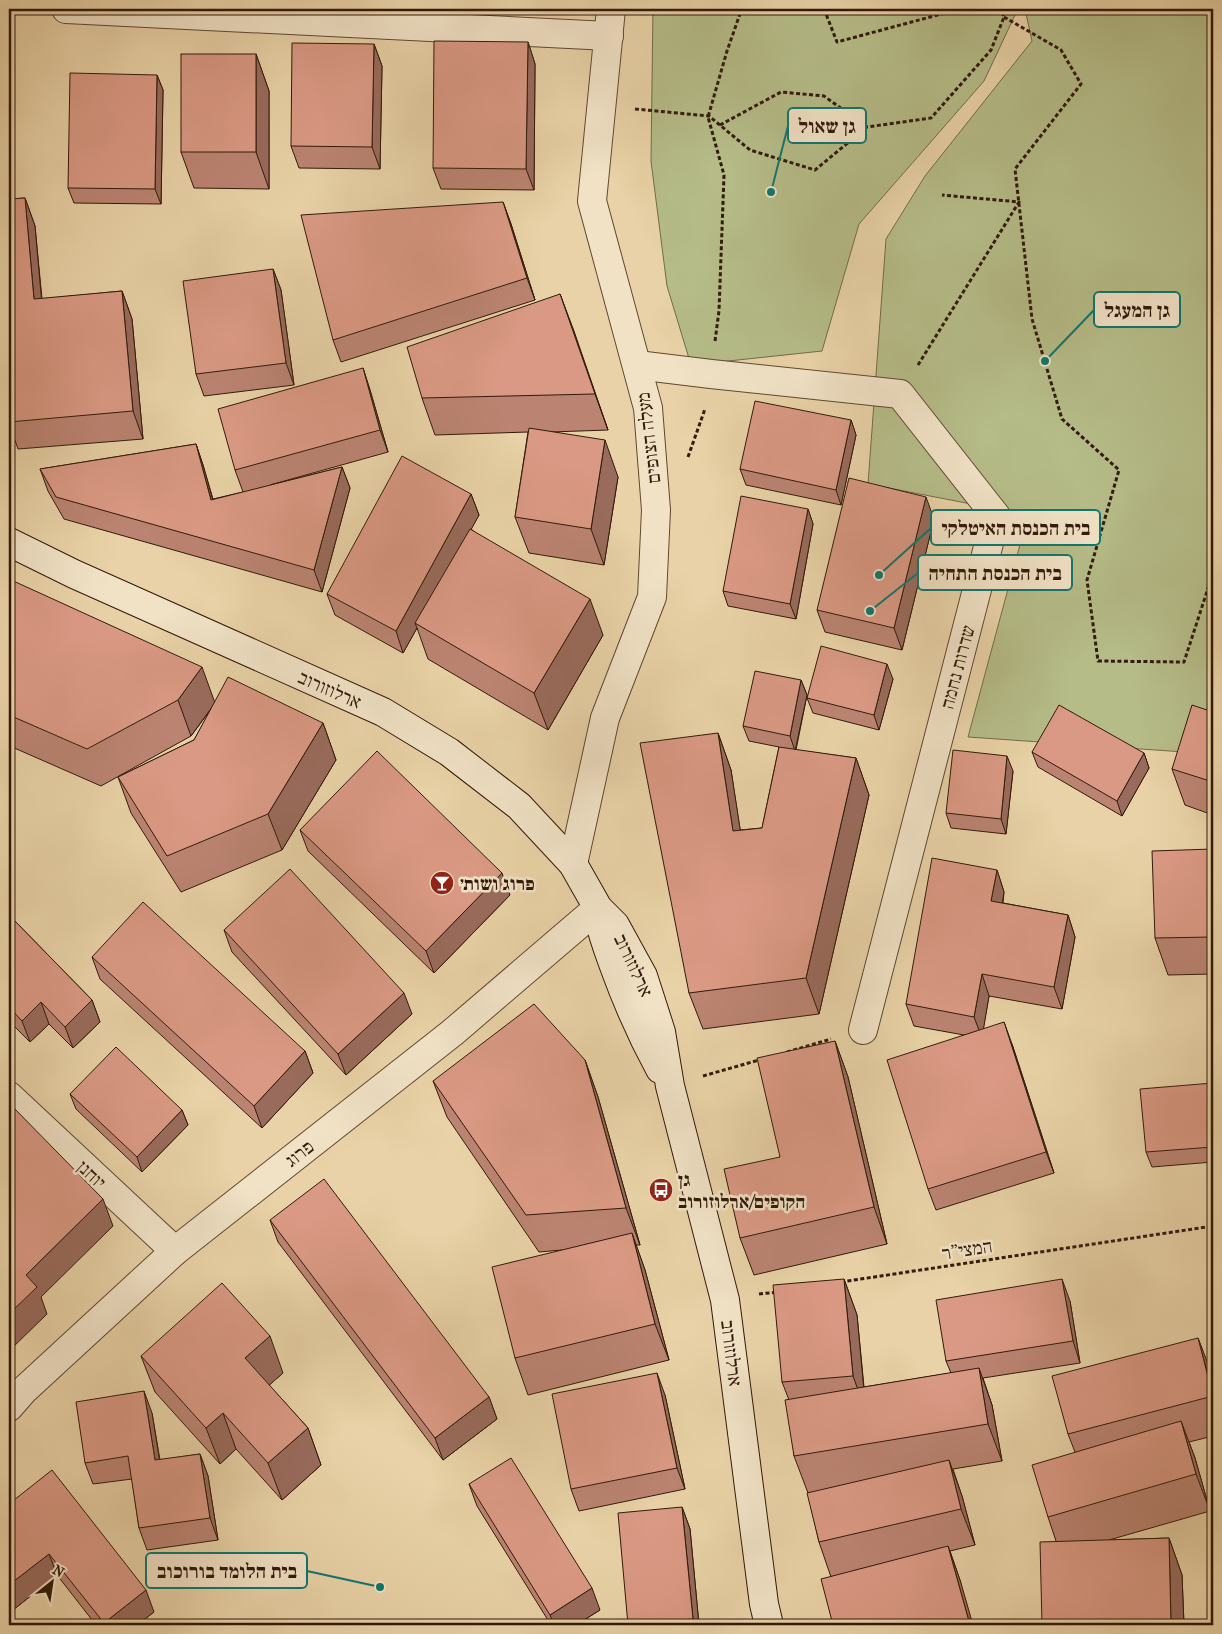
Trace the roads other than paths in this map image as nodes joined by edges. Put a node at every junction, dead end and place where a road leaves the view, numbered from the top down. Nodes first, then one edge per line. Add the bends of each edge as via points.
1 (66, 9) edge
2 (611, 9) edge
3 (609, 36) junction
4 (636, 365) junction
5 (9, 542) edge
6 (573, 864) junction
7 (598, 908) junction
8 (863, 1030) road end
9 (9, 1096) edge
10 (175, 1251) junction
11 (9, 1407) edge
12 (769, 1625) edge

1 - 3 street
2 - 3 street, מעלה הצופים
3 - 4 street, מעלה הצופים via 592,201
4 - 6 street, מעלה הצופים via 648,408 656,510 652,597 605,718
4 - 8 street, שדרות נחמה via 900,394 996,516
5 - 6 street, ארלוזורוב via 384,712 449,752 519,806
6 - 7 street, ארלוזורוב
7 - 10 street, פרוג via 452,1033
7 - 12 street, ארלוזורוב via 615,925 643,976 661,1032 670,1086 725,1300
9 - 10 street, יוחנן
10 - 11 street, פרוג via 23,1390

